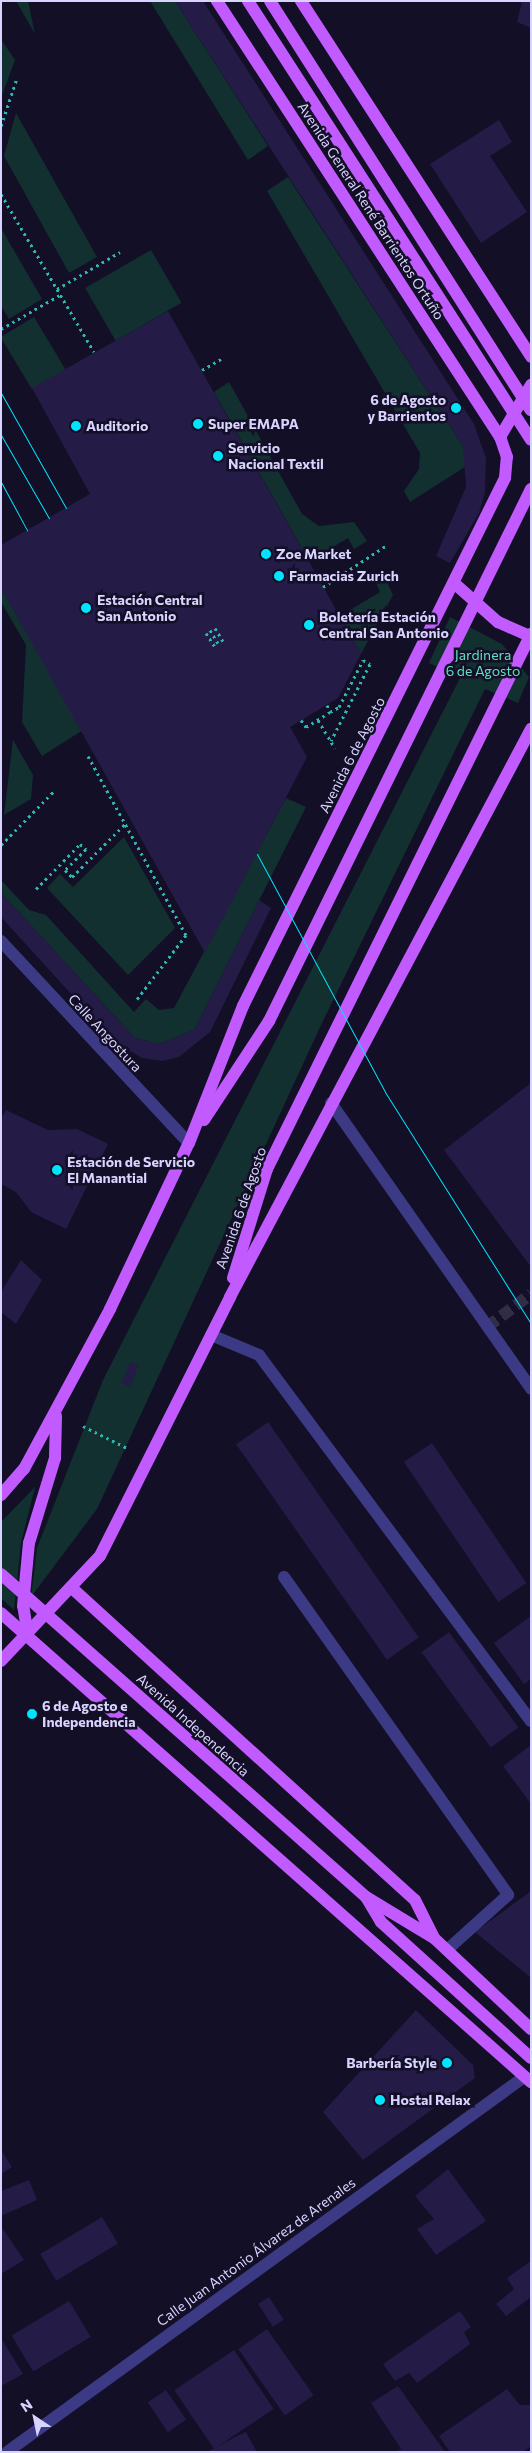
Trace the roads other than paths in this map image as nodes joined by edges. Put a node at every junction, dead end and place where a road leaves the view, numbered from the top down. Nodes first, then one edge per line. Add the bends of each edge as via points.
1 (217, 1) edge
2 (248, 1) edge
3 (270, 1) edge
4 (301, 1) edge
5 (531, 357) edge
6 (531, 385) edge
7 (531, 410) edge
8 (500, 437) junction
9 (531, 440) edge
10 (531, 489) edge
11 (454, 583) junction
12 (531, 635) edge
13 (531, 729) edge
14 (1, 941) edge
15 (331, 1103) junction
16 (189, 1143) junction
17 (224, 1309) junction
18 (211, 1335) junction
19 (531, 1389) edge
20 (57, 1412) junction
21 (1, 1494) edge
22 (1, 1574) edge
23 (284, 1577) dead end
24 (73, 1589) junction
25 (1, 1613) edge
26 (28, 1636) junction
27 (1, 1661) edge
28 (531, 1721) edge
29 (366, 1897) junction
30 (434, 1938) junction
31 (447, 1950) junction
32 (531, 2029) edge
33 (531, 2058) edge
34 (528, 2079) edge
35 (7, 2452) edge

1 - 8 main road, Avenida General René Barrientos Ortuño
2 - 9 main road
3 - 7 main road
4 - 5 main road
6 - 8 main road
8 - 11 main road, Avenida 6 de Agosto via 507,456 505,478
10 - 16 main road, Avenida 6 de Agosto via 445,670 269,1021
11 - 12 main road via 498,622
11 - 16 main road, Avenida 6 de Agosto via 243,1006
12 - 17 main road, Avenida 6 de Agosto via 267,1169
13 - 15 main road, Avenida 6 de Agosto
14 - 16 street, Calle Angostura
15 - 17 main road, Avenida 6 de Agosto
15 - 19 street
16 - 20 main road, Avenida 6 de Agosto
17 - 18 main road, Avenida 6 de Agosto
18 - 24 main road, Avenida 6 de Agosto via 124,1513 100,1556
18 - 28 street via 259,1355
20 - 21 main road, Avenida 6 de Agosto via 24,1468
20 - 26 main road via 54,1458 29,1543 23,1606
22 - 29 main road, Avenida Independencia
23 - 31 street via 508,1894
24 - 26 main road, Avenida 6 de Agosto
24 - 30 main road via 415,1900
25 - 26 main road
26 - 27 main road, Avenida 6 de Agosto
26 - 34 main road
29 - 30 main road, Avenida Independencia
29 - 33 main road, Avenida Independencia via 381,1922
30 - 31 main road, Avenida Independencia
31 - 32 main road, Avenida Independencia
34 - 35 street, Calle Juan Antonio Álvarez de Arenales

